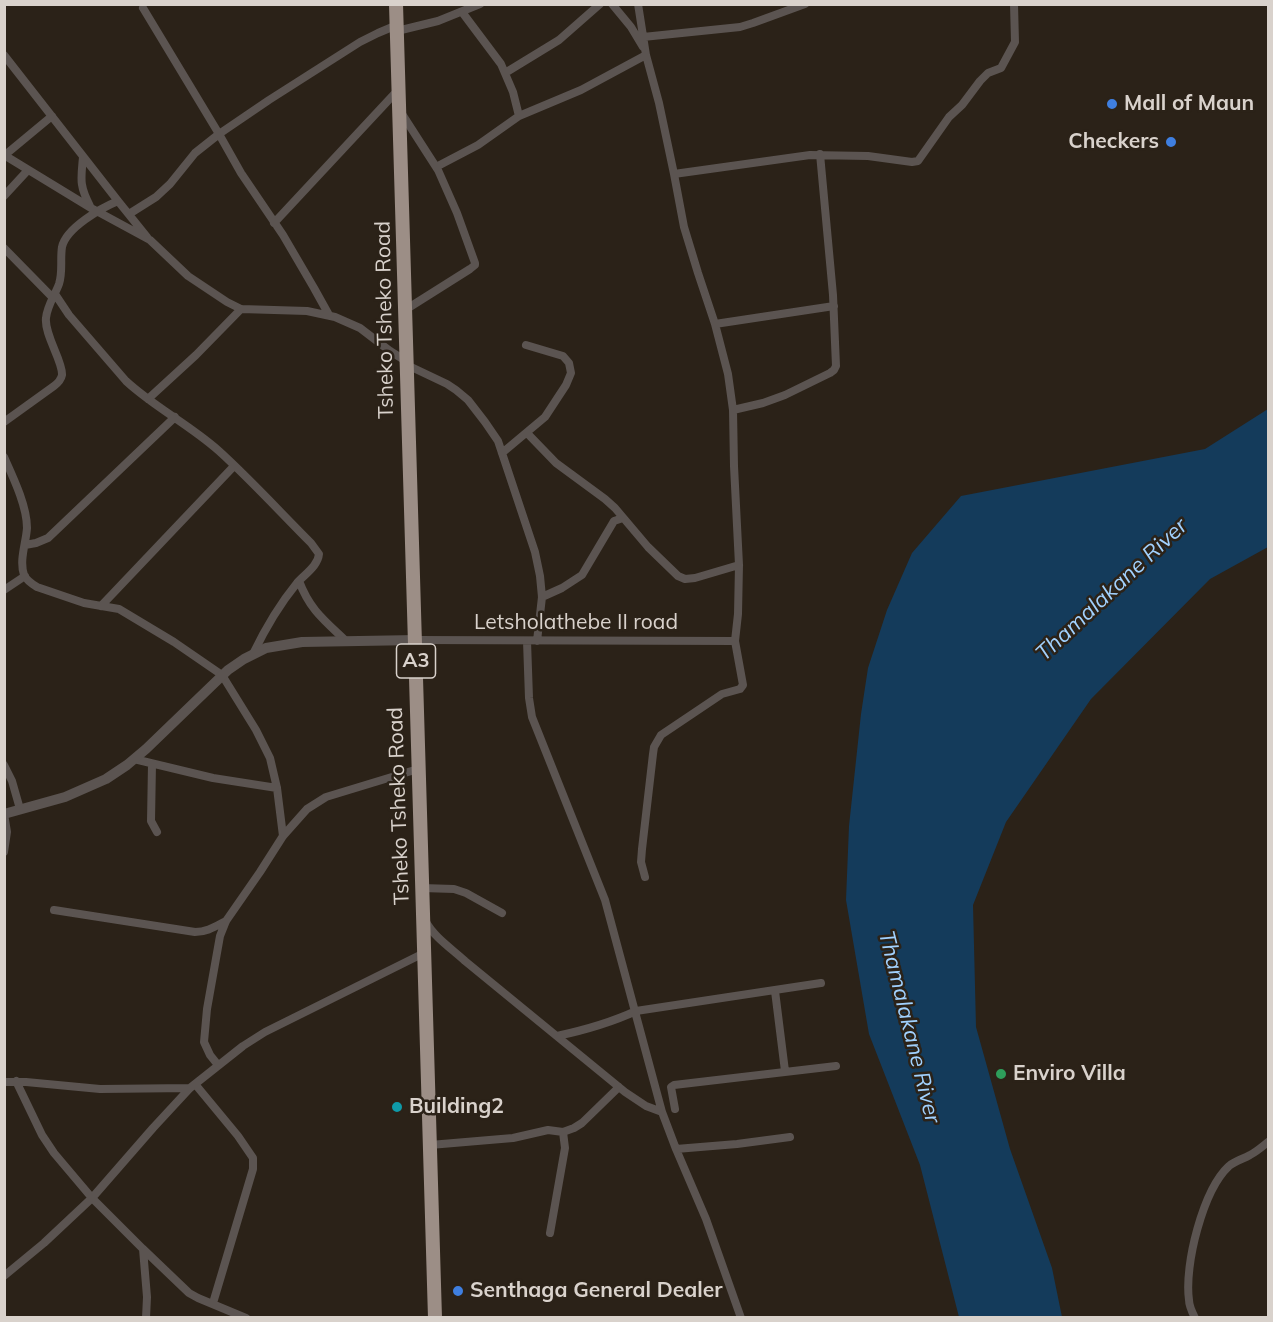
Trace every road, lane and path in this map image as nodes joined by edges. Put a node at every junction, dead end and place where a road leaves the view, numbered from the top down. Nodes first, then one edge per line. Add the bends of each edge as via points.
1 (396, 4) edge
2 (480, 4) edge
3 (600, 4) edge
4 (612, 4) edge
5 (638, 4) edge
6 (805, 4) edge
7 (1014, 4) edge
8 (143, 8) dead end
9 (462, 12) junction
10 (397, 28) junction
11 (643, 37) junction
12 (646, 54) junction
13 (4, 55) edge
14 (505, 72) junction
15 (399, 90) junction
16 (399, 110) junction
17 (52, 116) junction
18 (519, 116) junction
19 (219, 134) junction
20 (820, 154) junction
21 (5, 155) edge
22 (83, 157) junction
23 (436, 167) junction
24 (28, 170) junction
25 (675, 174) junction
26 (4, 196) edge
27 (117, 201) junction
28 (94, 209) junction
29 (129, 214) junction
30 (274, 223) junction
31 (150, 240) junction
32 (4, 248) edge
33 (54, 296) junction
34 (834, 306) junction
35 (242, 309) junction
36 (405, 310) junction
37 (329, 315) junction
38 (715, 324) junction
39 (525, 345) dead end
40 (406, 363) junction
41 (148, 399) junction
42 (733, 410) junction
43 (175, 417) junction
44 (4, 422) edge
45 (527, 433) junction
46 (502, 453) junction
47 (4, 457) edge
48 (234, 466) junction
49 (623, 518) junction
50 (25, 545) junction
51 (739, 565) junction
52 (25, 576) junction
53 (299, 581) junction
54 (4, 590) edge
55 (542, 597) junction
56 (101, 606) junction
57 (416, 640) junction
58 (346, 641) junction
59 (526, 641) junction
60 (537, 641) junction
61 (735, 641) junction
62 (253, 654) junction
63 (222, 675) junction
64 (134, 759) junction
65 (152, 764) junction
66 (4, 765) edge
67 (418, 769) junction
68 (277, 788) junction
69 (20, 809) junction
70 (4, 814) edge
71 (157, 832) dead end
72 (283, 836) junction
73 (4, 852) edge
74 (645, 877) dead end
75 (422, 888) junction
76 (54, 910) dead end
77 (502, 913) dead end
78 (423, 916) junction
79 (226, 921) junction
80 (424, 953) junction
81 (821, 983) dead end
82 (775, 991) junction
83 (636, 1011) junction
84 (557, 1036) junction
85 (218, 1065) junction
86 (836, 1066) dead end
87 (785, 1071) junction
88 (4, 1082) edge
89 (16, 1082) junction
90 (193, 1086) junction
91 (620, 1087) junction
92 (675, 1109) dead end
93 (662, 1112) junction
94 (563, 1132) junction
95 (790, 1137) dead end
96 (1269, 1142) edge
97 (429, 1145) junction
98 (676, 1149) junction
99 (92, 1198) junction
100 (550, 1233) dead end
101 (142, 1249) junction
102 (4, 1276) edge
103 (213, 1304) junction
104 (146, 1317) edge
105 (246, 1317) edge
106 (435, 1317) edge
107 (741, 1317) edge
108 (1195, 1317) edge

1 - 10 highway, Tsheko Tsheko Road / A3
2 - 9 street
3 - 14 street via 559,40
4 - 12 street
5 - 11 street
6 - 11 street via 740,27
7 - 20 street via 1015,42 1001,68 980,81 918,161
8 - 19 street
9 - 10 street via 438,21
9 - 14 street
10 - 15 highway, Tsheko Tsheko Road / A3
10 - 19 street via 360,42
11 - 12 street
12 - 18 street via 581,90
12 - 25 street
13 - 17 street
14 - 18 street
15 - 16 highway, Tsheko Tsheko Road / A3
15 - 30 street
16 - 23 street
16 - 36 highway, Tsheko Tsheko Road / A3
17 - 21 street
17 - 22 street
18 - 23 street via 478,146
19 - 29 street via 195,153 156,197
19 - 30 street
20 - 25 street
20 - 34 street
21 - 24 street
22 - 27 street
22 - 28 street via 82,190
23 - 36 street via 475,265
24 - 26 street
24 - 28 street
25 - 38 street via 684,227
27 - 28 street
27 - 29 street
28 - 31 street
28 - 33 street via 62,247 60,281
29 - 31 street
30 - 37 street
31 - 35 street via 188,276
32 - 33 street
33 - 41 street via 126,381
33 - 44 street via 45,319 61,368 60,380
34 - 38 street
34 - 42 street via 834,370 785,395
35 - 37 street
35 - 41 street
36 - 40 highway, Tsheko Tsheko Road / A3
37 - 40 street via 360,328
38 - 42 street via 727,366
39 - 45 street via 563,356 570,367 566,385 545,417
40 - 46 street via 468,400 498,441
40 - 57 highway, Tsheko Tsheko Road / A3
41 - 43 street
42 - 51 street
43 - 48 street
43 - 50 street via 48,538
45 - 46 street
45 - 49 street via 556,463 605,499
46 - 55 street via 535,552
47 - 50 street via 23,507
48 - 53 street via 320,554
48 - 56 street
49 - 51 street via 648,548 685,579
49 - 55 street via 614,521 582,575
50 - 52 street
51 - 61 street
52 - 54 street
52 - 56 street via 37,587
53 - 58 street via 314,611
53 - 62 street via 279,607
55 - 60 street
56 - 63 street via 126,612
57 - 58 street
57 - 59 street, Letsholathebe II road
57 - 67 highway, Tsheko Tsheko Road / A3
58 - 62 street via 302,642
59 - 60 street, Letsholathebe II road
59 - 83 street via 532,717 605,900
60 - 61 street, Letsholathebe II road
61 - 74 street via 742,688 722,694 661,735 654,747 641,862
62 - 63 street
63 - 64 street
63 - 68 street via 270,758
64 - 65 street
64 - 69 street via 87,788
65 - 68 street
65 - 71 street via 151,821
66 - 69 street
67 - 72 street via 326,797 307,809
67 - 75 highway, Tsheko Tsheko Road / A3
68 - 72 street
69 - 70 street
70 - 73 street
72 - 79 street
75 - 77 street via 454,889
75 - 78 highway, Tsheko Tsheko Road / A3
76 - 79 street via 195,932
78 - 80 highway, Tsheko Tsheko Road / A3
78 - 84 street via 448,946
79 - 85 street via 220,936 205,1031 206,1048
80 - 85 street via 254,1038
80 - 97 highway, Tsheko Tsheko Road / A3
81 - 82 street
82 - 83 street
82 - 87 street
83 - 84 street via 594,1028
83 - 93 street
84 - 91 street
85 - 90 street
86 - 87 street
87 - 92 street via 674,1085 671,1087
88 - 89 street
89 - 90 street via 100,1089
89 - 99 street via 48,1145
90 - 99 street
90 - 103 street via 238,1136 254,1163
91 - 93 street
91 - 94 street via 582,1122
93 - 98 street
94 - 97 street via 548,1130 513,1138
94 - 100 street via 565,1148
95 - 98 street
96 - 108 street via 1230,1165 1207,1202 1194,1238 1188,1283 1189,1303
97 - 106 highway, Tsheko Tsheko Road / A3
98 - 107 street
99 - 101 street
99 - 102 street
101 - 103 street via 189,1293
101 - 104 street
103 - 105 street

